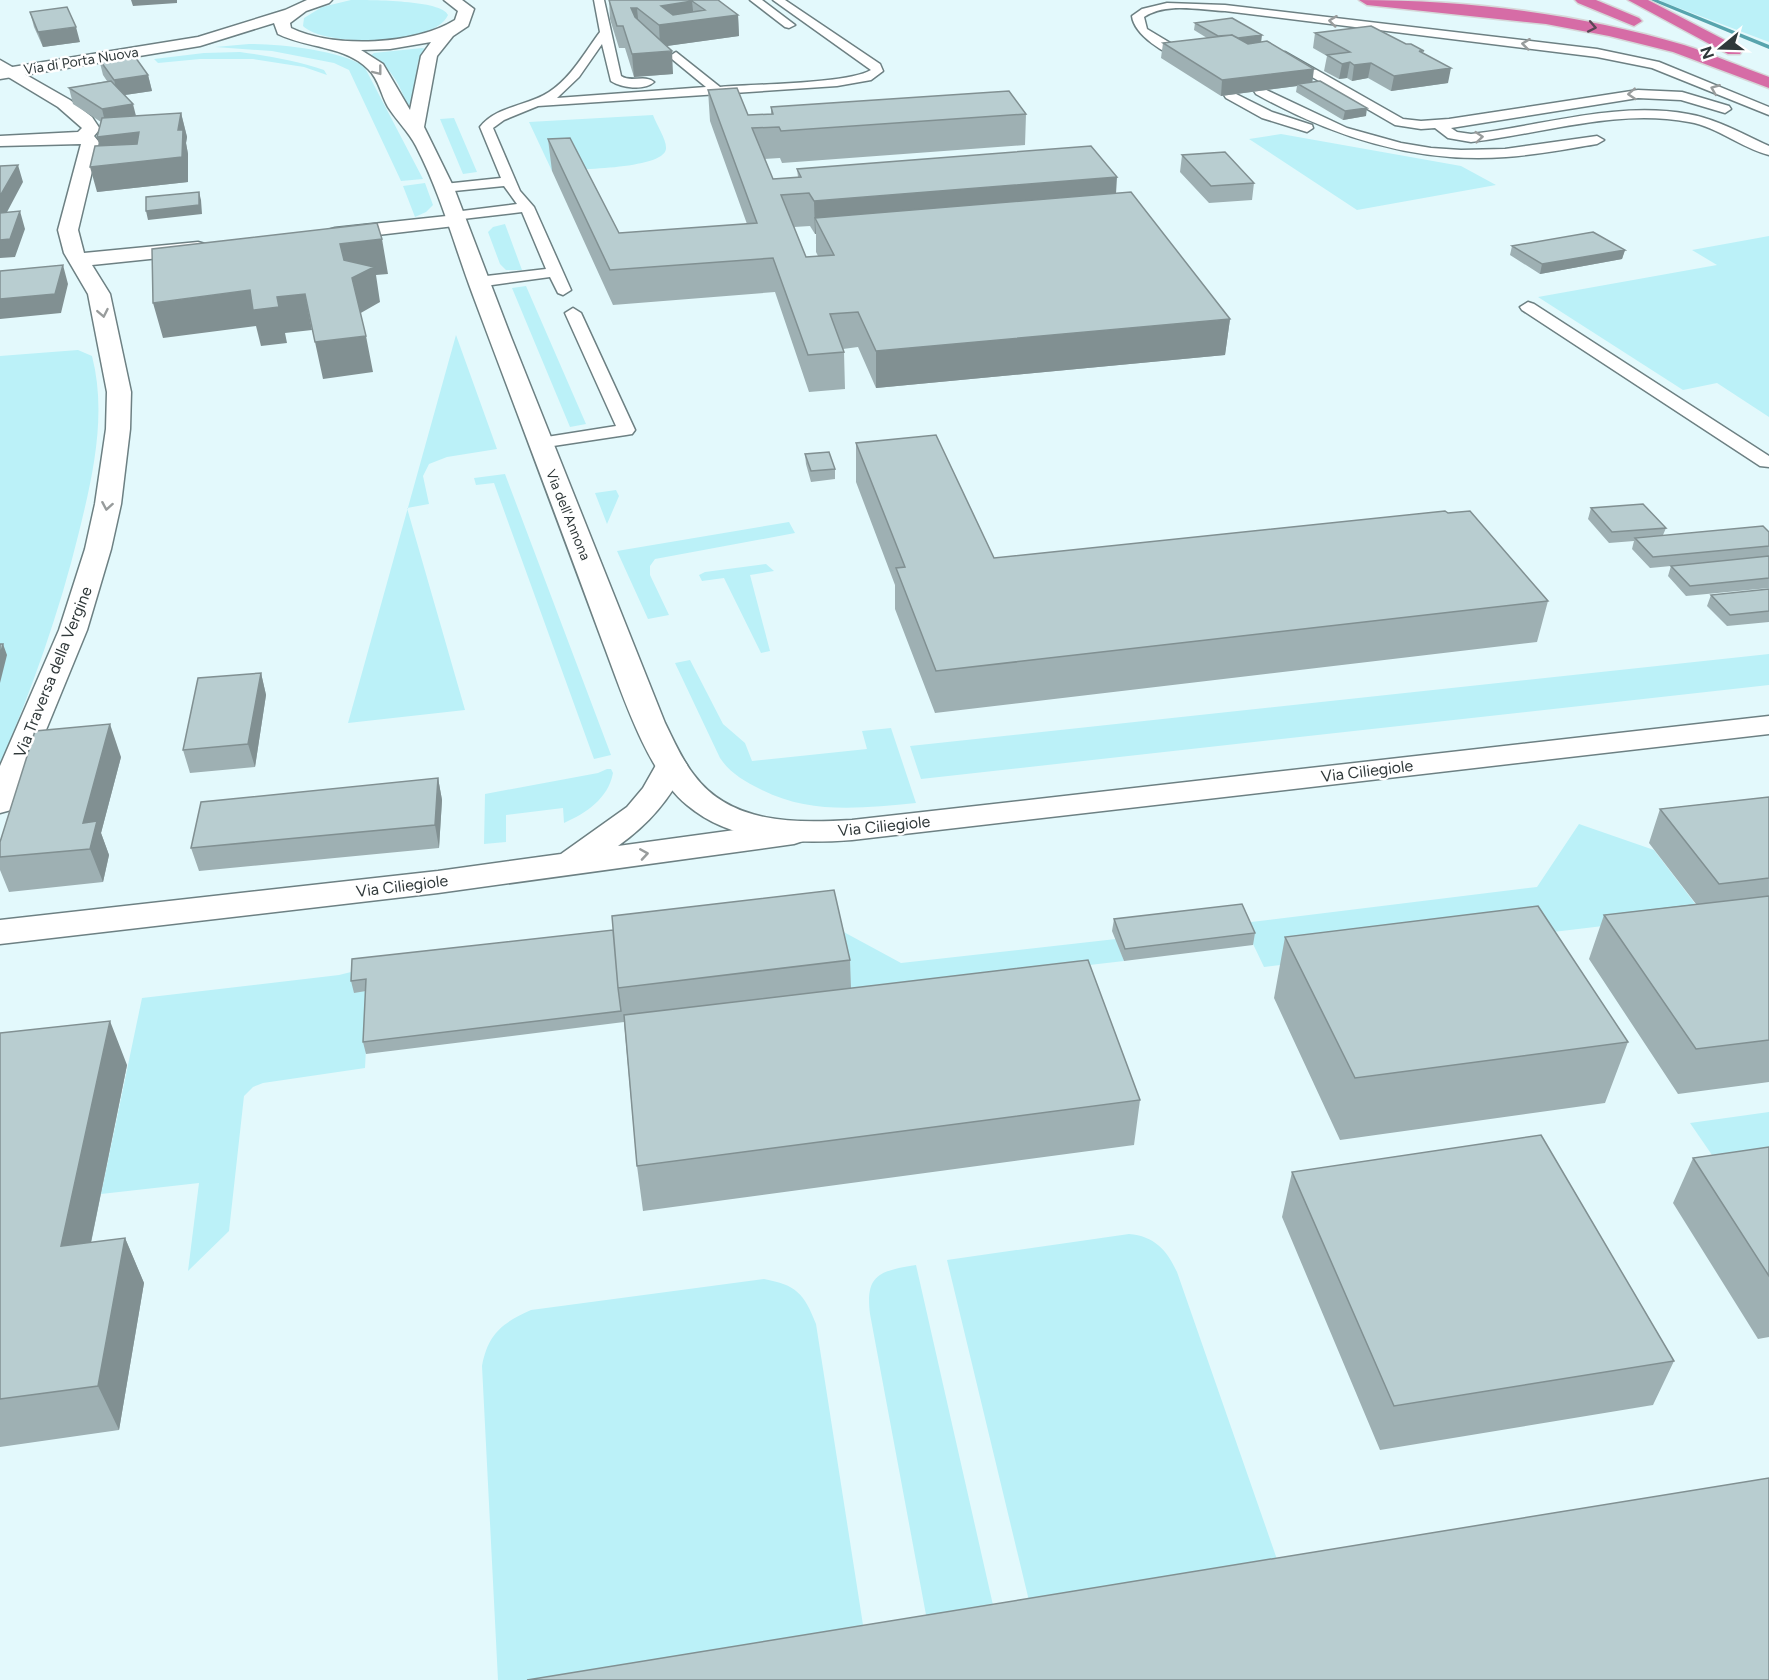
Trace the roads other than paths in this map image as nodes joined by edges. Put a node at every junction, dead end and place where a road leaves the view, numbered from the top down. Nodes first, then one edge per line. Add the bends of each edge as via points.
1 (324, 0) edge
2 (452, 0) edge
3 (482, 0) edge
4 (599, 0) edge
5 (755, 0) edge
6 (778, 0) edge
7 (1367, 0) edge
8 (1583, 0) edge
9 (1608, 0) edge
10 (1636, 0) edge
11 (466, 9) junction
12 (289, 14) junction
13 (1151, 16) junction
14 (448, 31) junction
15 (606, 31) junction
16 (802, 34) dead end
17 (303, 41) junction
18 (327, 45) junction
19 (1270, 47) edge
20 (163, 48) junction
21 (1734, 51) junction
22 (676, 56) edge
23 (1752, 58) dead end
24 (3, 70) edge
25 (726, 76) dead end
26 (1769, 76) edge
27 (703, 78) junction
28 (680, 80) dead end
29 (657, 82) edge
30 (1769, 83) edge
31 (717, 90) junction
32 (1260, 91) edge
33 (1244, 93) edge
34 (1230, 95) edge
35 (539, 103) junction
36 (1769, 111) edge
37 (1739, 115) dead end
38 (415, 127) junction
39 (1446, 127) junction
40 (1331, 133) junction
41 (1354, 136) junction
42 (83, 137) junction
43 (1597, 140) dead end
44 (0, 141) edge
45 (1769, 151) edge
46 (509, 181) junction
47 (444, 188) junction
48 (527, 207) junction
49 (455, 218) junction
50 (315, 236) edge
51 (223, 246) edge
52 (80, 260) junction
53 (555, 272) junction
54 (478, 282) junction
55 (563, 290) dead end
56 (1528, 307) dead end
57 (573, 313) dead end
58 (540, 444) junction
59 (1768, 467) edge
60 (1769, 725) edge
61 (671, 765) junction
62 (0, 803) edge
63 (794, 832) junction
64 (565, 866) junction
65 (0, 932) edge

1 - 12 street
2 - 11 street
3 - 11 street
4 - 15 lane
5 - 16 lane
6 - 31 lane via 877,72 846,81
7 -> 30 highway via 1546,19 1610,31 1679,49
8 - 26 highway
9 - 21 highway
10 - 21 highway
11 - 14 street via 464,20
12 - 17 street via 282,23 283,29
12 - 20 street, Via di Porta Nuova via 222,36
13 - 13 lane via 1138,16 1143,31 1181,54
36 -> 13 lane via 1666,69 1616,56 1225,8 1188,6
14 - 18 street, Via dell'Annona via 392,45
14 - 38 street via 429,56
15 - 29 lane via 617,80 628,84
15 - 35 lane via 561,89
17 - 18 street, Via dell'Annona
17 - 20 street, Via di Porta Nuova via 262,40
18 -> 38 street, Via dell'Annona via 375,65 396,105
19 - 39 lane via 1400,122
20 - 24 street, Via di Porta Nuova
21 - 23 highway
22 - 27 lane
24 - 42 street via 56,98 87,122 91,129
25 - 27 lane
27 - 28 lane
27 - 31 lane
31 - 35 lane
32 - 41 lane via 1297,113
33 - 40 lane via 1302,124
34 - 40 lane via 1274,120
35 - 46 lane via 486,126
37 -> 39 lane via 1692,98 1638,93
38 - 47 street, Via dell'Annona
39 - 41 lane via 1384,137
39 -> 45 lane via 1459,137 1471,138 1630,115 1668,115 1706,123
40 - 41 lane
41 - 43 lane via 1419,150 1474,155
42 - 44 street
42 - 52 street, Via Traversa della Vergine via 90,145 68,230 71,246
46 - 47 lane
46 - 48 lane
47 - 49 street, Via dell'Annona
48 - 49 lane
48 - 53 lane
49 - 50 street
49 - 54 street, Via dell'Annona
51 - 52 street
52 -> 62 street, Via Traversa della Vergine via 99,294 119,392 108,504 73,630
53 - 54 lane
53 - 55 lane
54 - 58 street, Via dell'Annona
56 - 59 lane
57 - 58 lane via 626,430
58 - 61 street, Via dell'Annona
60 - 63 street, Via Ciliegiole via 887,827
61 - 63 street, Via dell'Annona via 688,790 708,807 745,824
61 - 64 street via 655,795 633,818
64 -> 63 street, Via Ciliegiole
64 - 65 street, Via Ciliegiole

